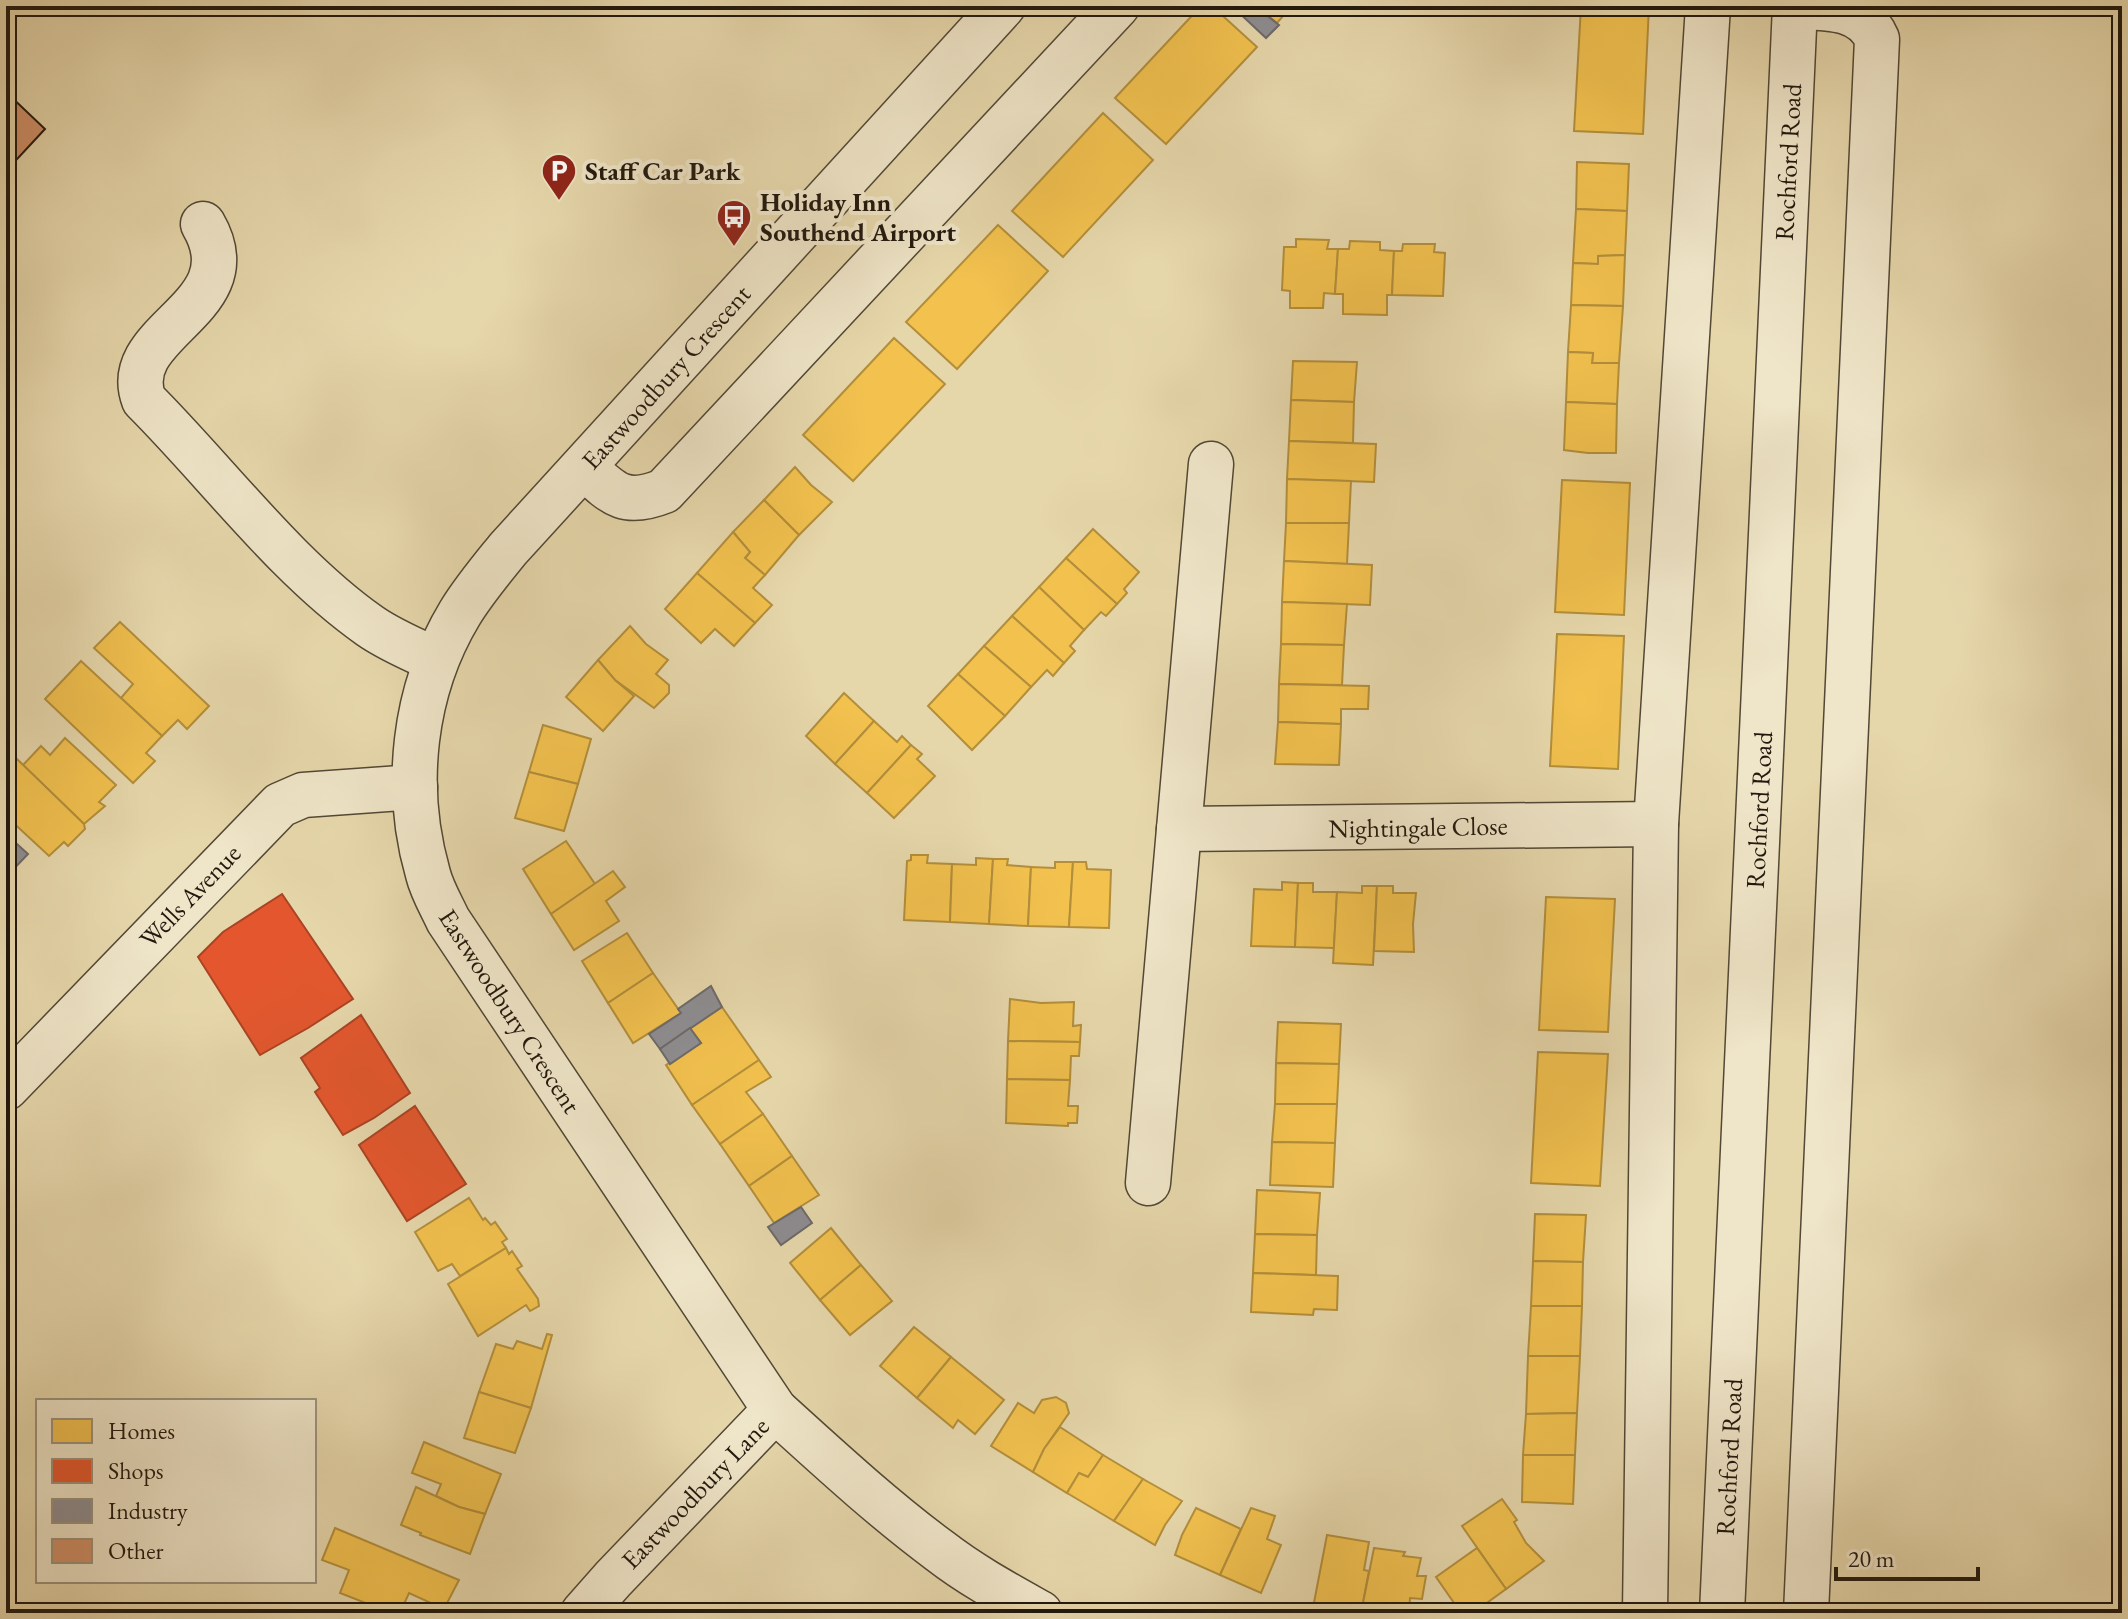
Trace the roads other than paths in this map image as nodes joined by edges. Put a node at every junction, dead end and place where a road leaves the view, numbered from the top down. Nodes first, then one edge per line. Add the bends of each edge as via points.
1 (1003, 6) edge
2 (1117, 6) edge
3 (1708, 6) edge
4 (1795, 6) edge
5 (174, 430) dead end
6 (1211, 464) dead end
7 (584, 467) junction
8 (436, 660) junction
9 (415, 787) junction
10 (1656, 824) junction
11 (1179, 829) junction
12 (6, 1088) edge
13 (1148, 1183) dead end
14 (775, 1410) junction
15 (583, 1613) edge
16 (1040, 1613) edge
17 (1645, 1613) edge
18 (1722, 1613) edge
19 (1806, 1613) edge

1 - 7 street, Eastwoodbury Crescent
2 - 7 street via 664,491 631,500
3 - 10 street
4 - 18 street, Rochford Road
4 - 19 street via 1852,13 1877,39
5 - 8 street via 332,596 372,628
6 - 11 street
7 - 8 street, Eastwoodbury Crescent via 479,585
8 - 9 street, Eastwoodbury Crescent via 421,711
9 - 12 street, Wells Avenue via 303,795 280,805
9 - 14 street, Eastwoodbury Crescent via 429,878 448,920
10 - 11 street, Nightingale Close
10 - 17 street
11 - 13 street
14 - 15 street, Eastwoodbury Lane
14 - 16 street, Eastwoodbury Crescent via 941,1552

